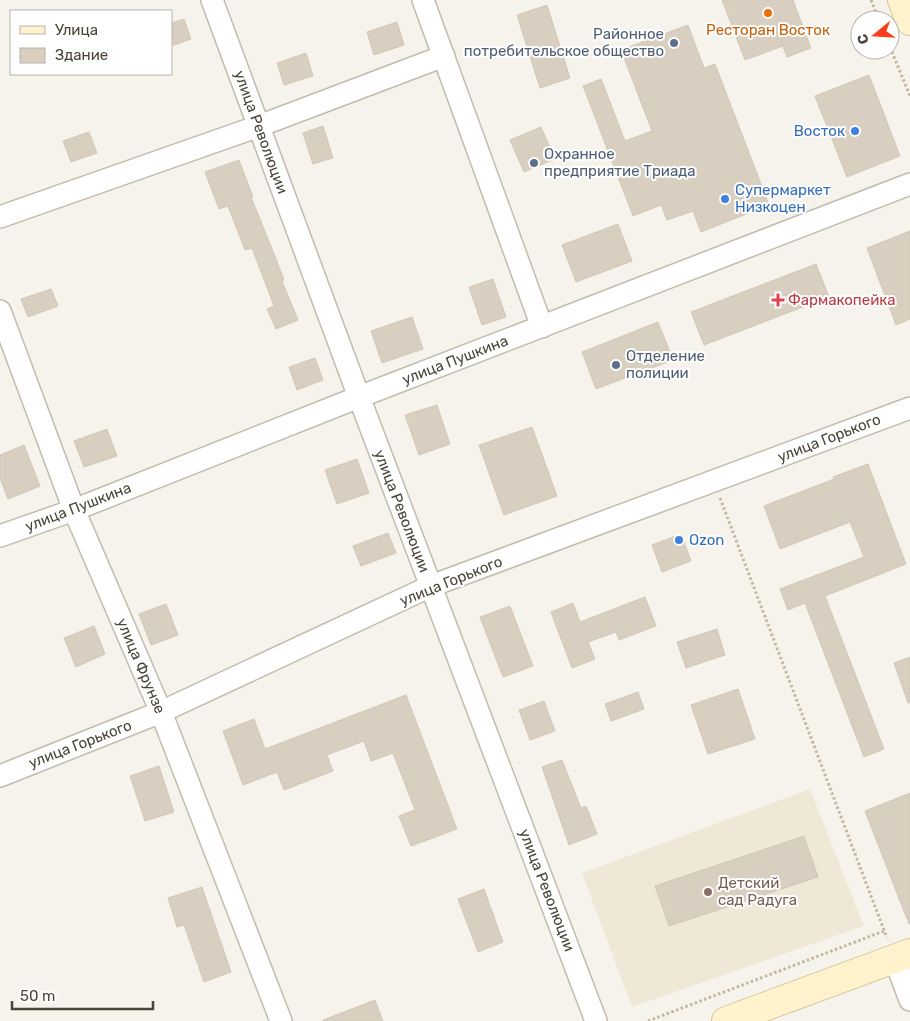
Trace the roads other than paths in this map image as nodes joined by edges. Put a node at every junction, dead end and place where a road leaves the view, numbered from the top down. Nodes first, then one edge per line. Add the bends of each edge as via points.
1 (212, 0) edge
2 (423, 0) edge
3 (902, 0) edge
4 (910, 22) edge
5 (444, 56) junction
6 (258, 126) junction
7 (910, 184) edge
8 (0, 217) edge
9 (0, 311) edge
10 (542, 327) junction
11 (359, 397) junction
12 (910, 408) edge
13 (74, 510) junction
14 (0, 536) edge
15 (431, 586) junction
16 (161, 712) junction
17 (0, 776) edge
18 (902, 957) edge
19 (910, 1000) edge
20 (281, 1021) edge
21 (596, 1021) edge
22 (726, 1021) edge

1 - 6 street, улица Революции
2 - 5 street
3 - 4 street
5 - 6 street
5 - 10 street
6 - 8 street
6 - 11 street, улица Революции
7 - 10 street, улица Пушкина
9 - 13 street, улица Фрунзе
10 - 11 street, улица Пушкина
11 - 13 street, улица Пушкина
11 - 15 street, улица Революции
12 - 15 street, улица Горького
13 - 14 street, улица Пушкина
13 - 16 street, улица Фрунзе
15 - 16 street, улица Горького
15 - 21 street, улица Революции
16 - 17 street, улица Горького
16 - 20 street, улица Фрунзе
18 - 19 street
18 - 22 street

